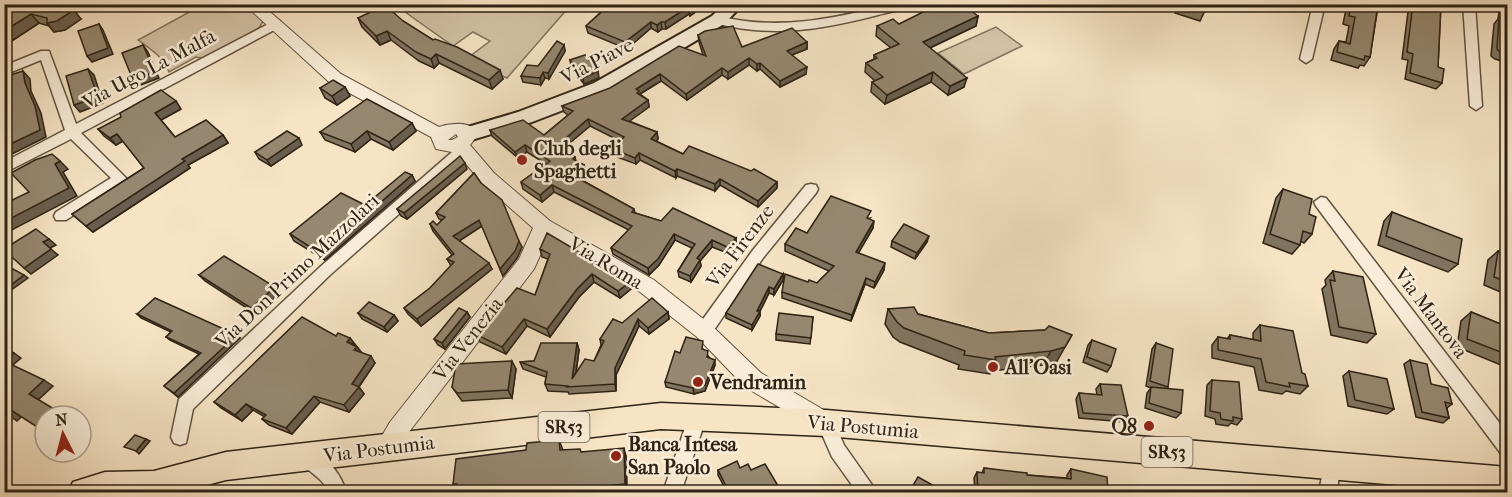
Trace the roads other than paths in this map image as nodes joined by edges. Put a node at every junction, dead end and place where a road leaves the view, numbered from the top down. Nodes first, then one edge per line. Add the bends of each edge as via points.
1 (251, 4) edge
2 (735, 4) edge
3 (907, 4) edge
4 (1319, 4) edge
5 (1469, 4) edge
6 (718, 20) junction
7 (276, 24) junction
8 (1306, 59) dead end
9 (4, 71) edge
10 (1476, 106) dead end
11 (72, 132) junction
12 (464, 143) junction
13 (4, 168) edge
14 (812, 189) dead end
15 (1321, 202) dead end
16 (61, 216) dead end
17 (543, 226) junction
18 (704, 331) junction
19 (753, 380) junction
20 (698, 416) junction
21 (767, 420) junction
22 (826, 423) junction
23 (180, 437) dead end
24 (387, 448) junction
25 (1508, 449) edge
26 (308, 458) junction
27 (220, 468) junction
28 (1330, 479) edge
29 (1508, 481) edge
30 (136, 490) edge
31 (83, 492) edge
32 (186, 492) edge
33 (337, 492) edge
34 (672, 492) edge
35 (868, 492) edge

1 - 7 street
2 - 6 main road, Via Piave
3 - 6 street via 799,27 758,28
4 - 8 street
5 - 10 street
6 - 12 main road, Via Piave via 592,93
7 - 11 street, Via Ugo La Malfa
7 - 12 street via 335,78 441,135 448,130 464,129
9 - 11 street, Via Ugo La Malfa via 45,54
11 - 13 street, Via Ugo La Malfa
11 - 16 street, Via Ugo La Malfa via 120,179
12 - 17 street, Via Roma via 488,178
12 - 23 street, Via Don Primo Mazzolari via 185,405
14 - 18 street, Via Firenze via 758,254
15 - 25 street, Via Mantova
17 - 18 street, Via Roma via 620,268
17 - 24 street, Via Venezia via 527,263
18 - 19 street, Via Roma
19 - 21 street, Via Roma via 765,401
19 - 22 street, Via Roma
20 - 21 main road, Via Postumia / SR53
20 - 24 main road, Via Postumia / SR53 via 661,416
20 - 34 street
21 - 22 main road, Via Postumia / SR53
22 - 28 main road, Via Postumia / SR53
22 - 35 street via 839,452
24 - 26 main road, Via Postumia
26 - 27 main road, Via Postumia
26 - 33 street via 328,472
27 - 30 main road, Via Postumia
27 - 32 main road, Via Postumia
28 - 29 main road, Via Postumia / SR53
30 - 31 main road, Via Postumia via 104,486

